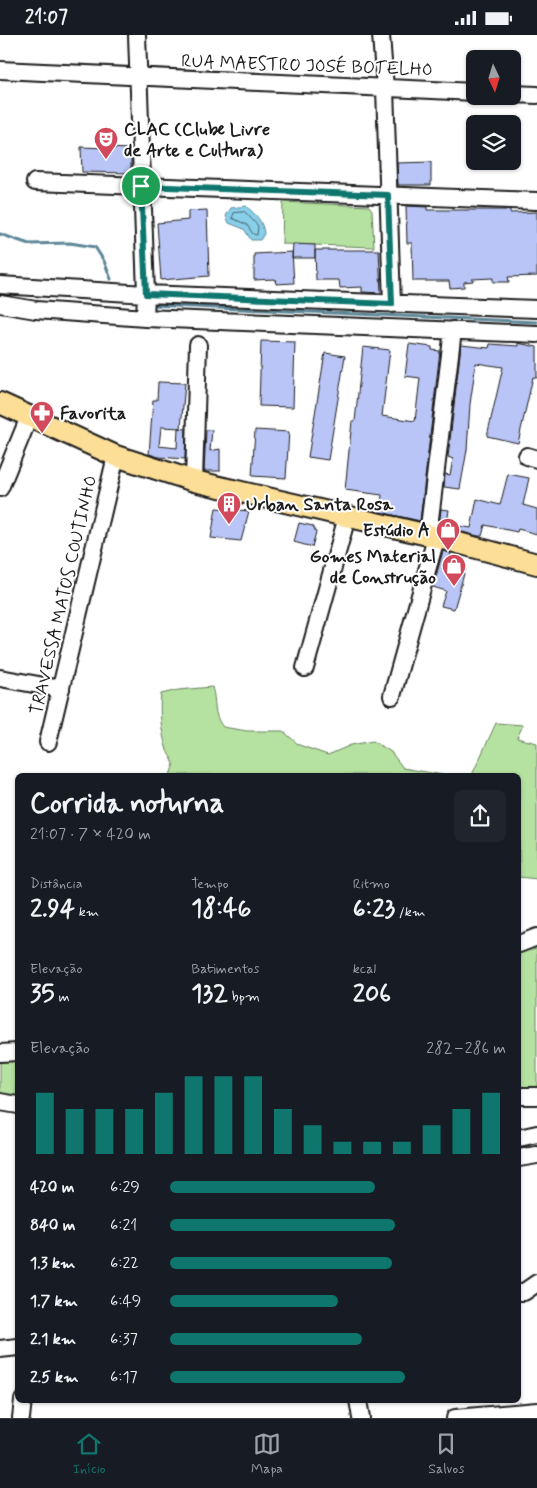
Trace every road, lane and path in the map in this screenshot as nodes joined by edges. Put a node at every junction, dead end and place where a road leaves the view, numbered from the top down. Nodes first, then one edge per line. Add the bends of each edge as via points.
1 (137, 35) edge
2 (381, 35) edge
3 (0, 70) edge
4 (138, 77) junction
5 (385, 88) junction
6 (466, 92) edge
7 (521, 94) edge
8 (537, 95) edge
9 (35, 182) dead end
10 (141, 186) junction
11 (388, 195) junction
12 (537, 201) edge
13 (0, 285) edge
14 (146, 294) junction
15 (0, 304) edge
16 (392, 304) junction
17 (537, 309) edge
18 (145, 318) junction
19 (453, 330) junction
20 (537, 333) edge
21 (198, 345) dead end
22 (0, 403) edge
23 (29, 417) junction
24 (116, 456) junction
25 (194, 481) junction
26 (0, 488) edge
27 (348, 517) junction
28 (432, 537) junction
29 (537, 564) edge
30 (304, 668) dead end
31 (0, 678) edge
32 (61, 689) junction
33 (392, 696) dead end
34 (48, 743) dead end
35 (537, 937) edge
36 (521, 943) edge
37 (15, 1052) edge
38 (0, 1053) edge
39 (521, 1096) edge
40 (537, 1096) edge
41 (0, 1102) edge
42 (15, 1104) edge
43 (537, 1134) edge
44 (521, 1137) edge
45 (537, 1155) edge
46 (521, 1158) edge
47 (537, 1283) edge
48 (521, 1292) edge
49 (15, 1347) edge
50 (0, 1349) edge
51 (23, 1403) edge
52 (358, 1403) edge
53 (537, 1411) edge
54 (488, 1417) edge
55 (21, 1418) edge
56 (361, 1418) edge
57 (455, 1418) edge

1 - 4 street
2 - 5 street
3 - 4 street, RUA MAESTRO JOSÉ BOTELHO
4 - 5 street, RUA MAESTRO JOSÉ BOTELHO
4 - 10 street
5 - 6 street, RUA MAESTRO JOSÉ BOTELHO
5 - 11 street
7 - 8 street
9 - 10 street
10 - 11 street
10 - 14 street
11 - 12 street
11 - 16 street
13 - 14 street
14 - 16 street
14 - 18 street
15 - 18 street via 36,310
16 - 17 street
18 - 19 street
19 - 20 street
19 - 28 street
21 - 25 street
22 - 23 main road
23 - 24 main road
23 - 26 street
24 - 25 main road
24 - 32 street, TRAVESSA MATOS COUTINHO
25 - 27 main road
27 - 28 main road
27 - 30 street
28 - 29 main road
28 - 33 street
31 - 32 street
32 - 34 street, TRAVESSA MATOS COUTINHO
35 - 36 street
37 - 38 street
39 - 40 street
41 - 42 street
43 - 44 street
45 - 46 street
47 - 48 street
49 - 50 street
51 - 55 street
52 - 56 street
53 - 54 street
54 - 57 street

